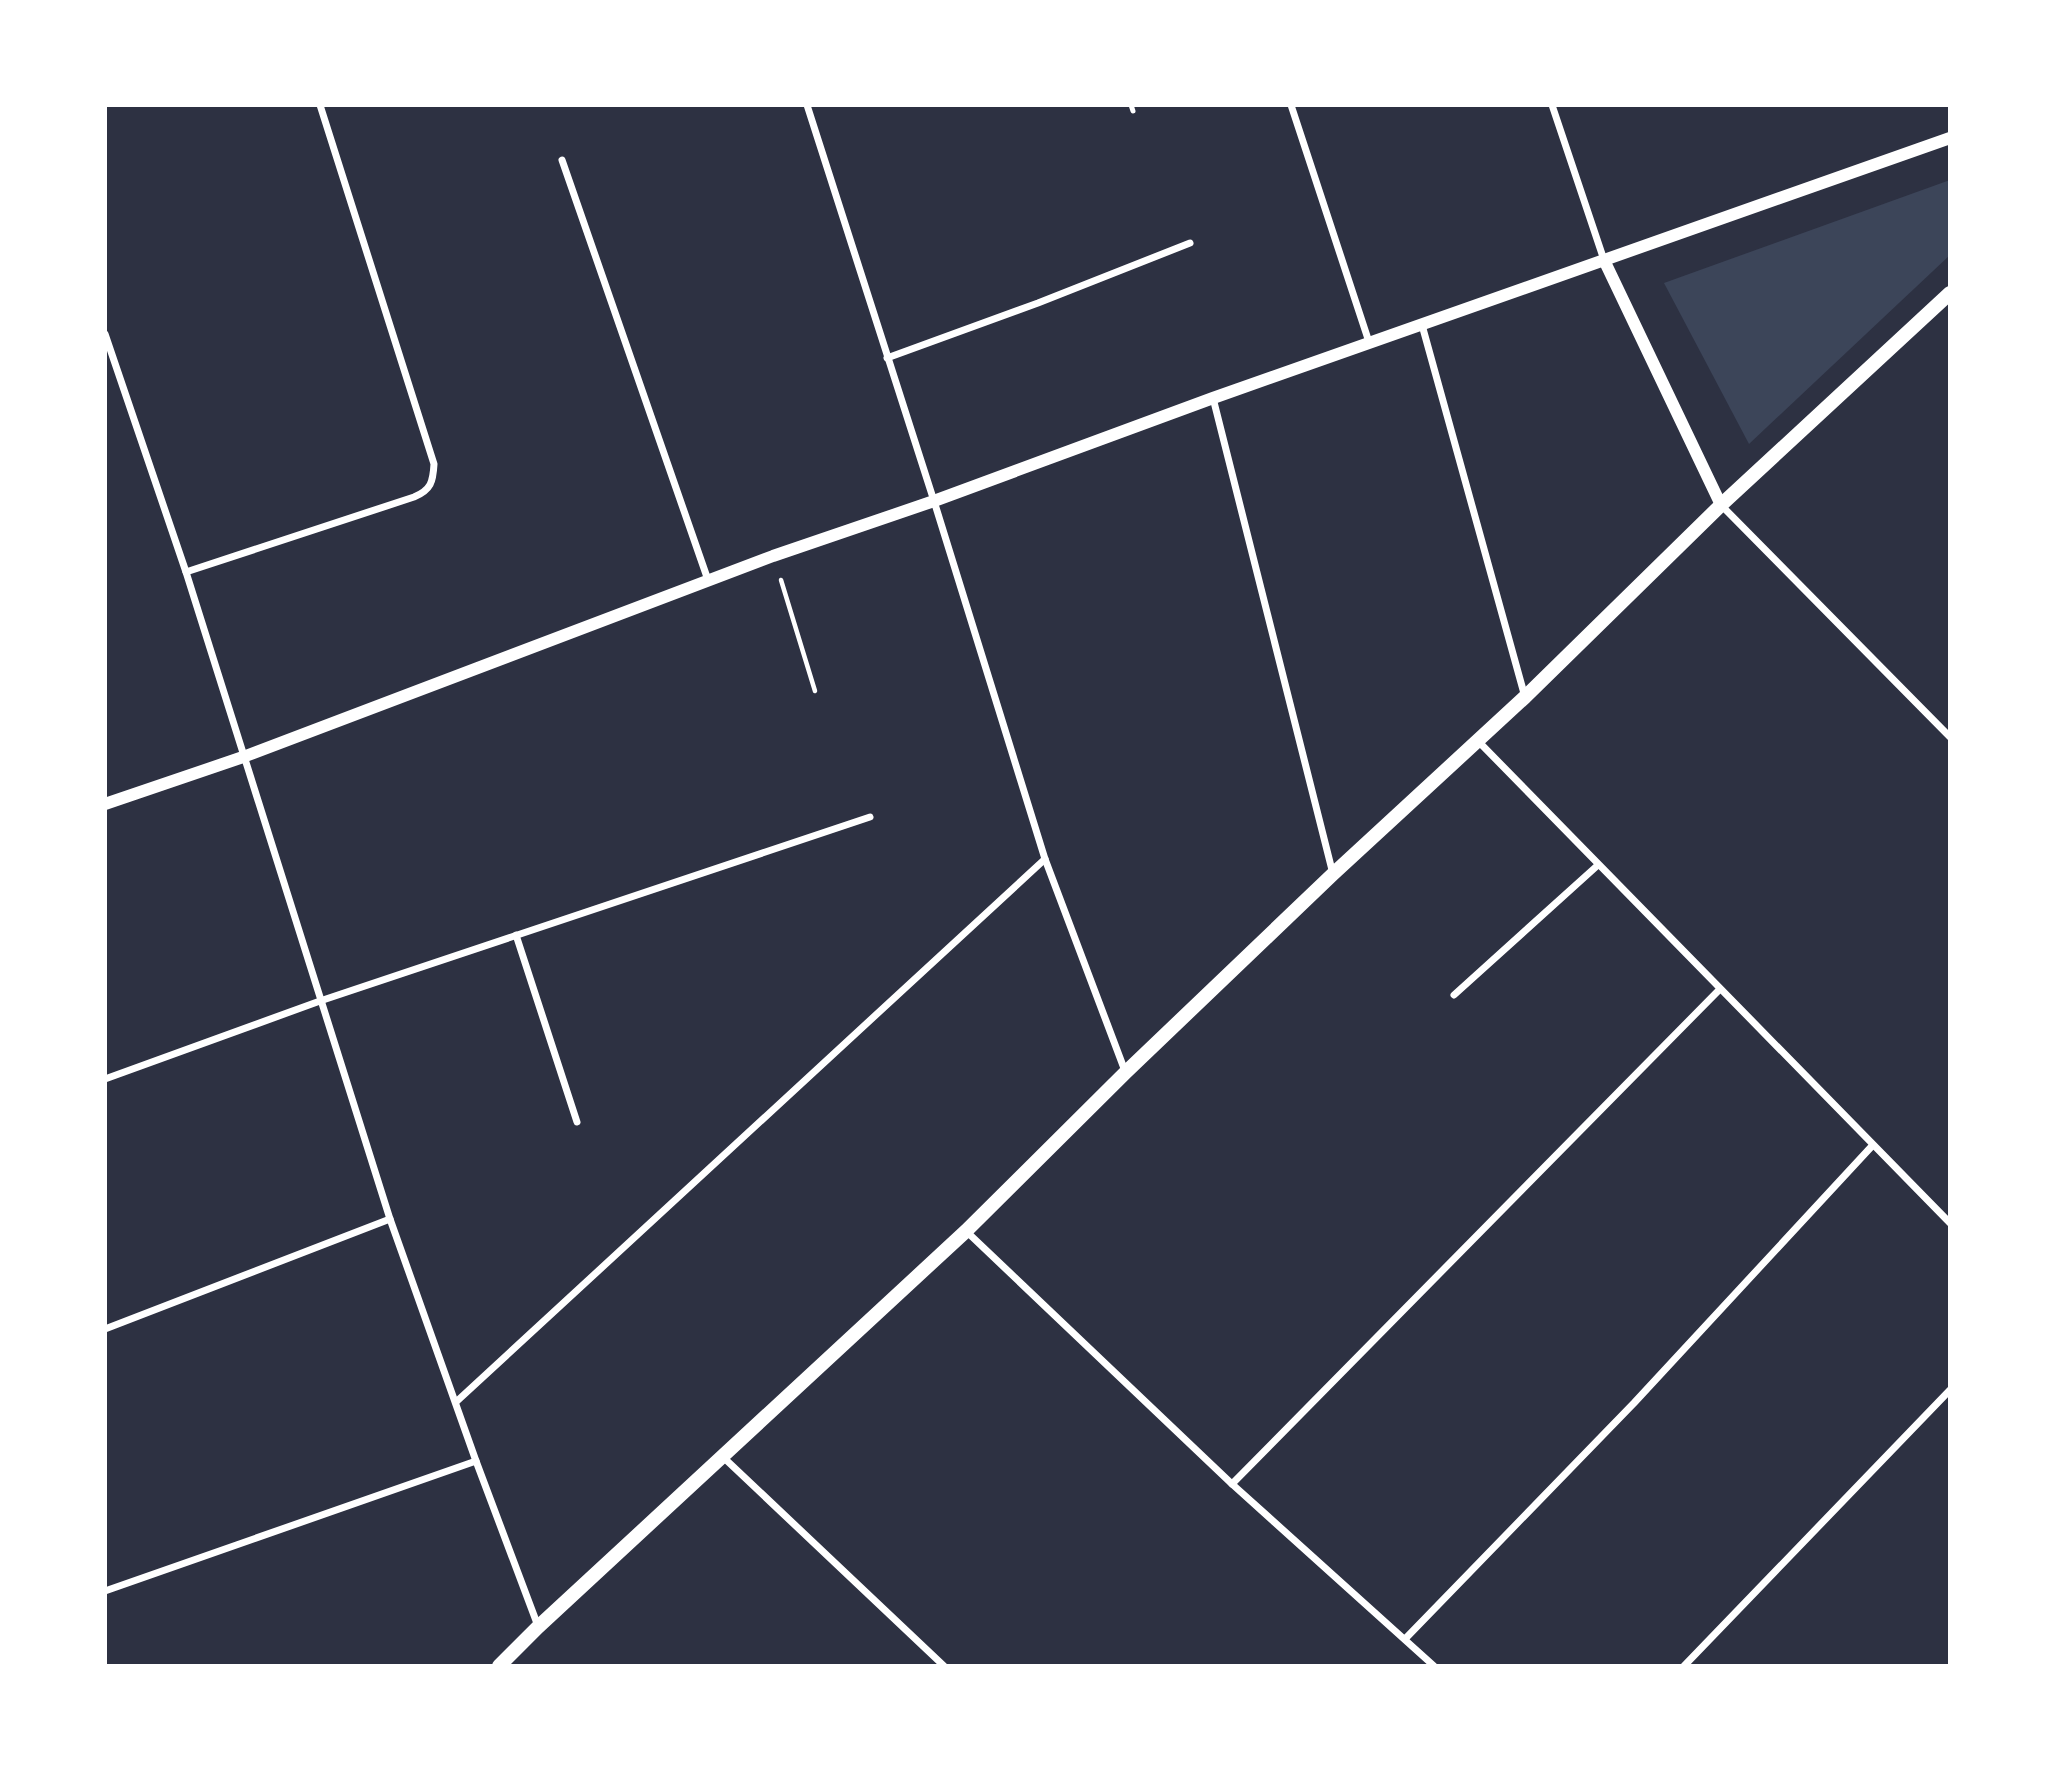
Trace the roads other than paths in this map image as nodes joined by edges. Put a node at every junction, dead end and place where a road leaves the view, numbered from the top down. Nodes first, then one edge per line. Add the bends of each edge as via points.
1 (320, 105) edge
2 (807, 105) edge
3 (1291, 105) edge
4 (1552, 105) edge
5 (1950, 138) edge
6 (562, 160) dead end
7 (1189, 243) dead end
8 (1604, 260) junction
9 (1950, 293) edge
10 (1422, 325) junction
11 (105, 334) edge
12 (1369, 342) junction
13 (887, 358) junction
14 (1213, 398) junction
15 (934, 501) junction
16 (1721, 505) junction
17 (186, 572) junction
18 (708, 580) junction
19 (1525, 697) junction
20 (1950, 737) edge
21 (1477, 740) junction
22 (243, 757) junction
23 (105, 804) edge
24 (870, 817) dead end
25 (1045, 859) junction
26 (1598, 865) junction
27 (1333, 874) junction
28 (516, 935) junction
29 (1720, 989) junction
30 (1454, 995) dead end
31 (320, 1001) junction
32 (1126, 1072) junction
33 (105, 1079) edge
34 (577, 1122) dead end
35 (1872, 1146) junction
36 (390, 1219) junction
37 (1950, 1223) edge
38 (966, 1231) junction
39 (105, 1329) edge
40 (1950, 1390) edge
41 (456, 1402) junction
42 (723, 1456) junction
43 (476, 1461) junction
44 (1232, 1484) junction
45 (105, 1591) edge
46 (538, 1627) junction
47 (1405, 1639) junction
48 (499, 1666) edge
49 (944, 1666) edge
50 (1434, 1666) edge
51 (1684, 1666) edge

1 - 17 street via 434,464 433,478 429,488 414,497
2 - 13 street
3 - 12 street
4 - 8 street
5 - 8 street
6 - 18 street
7 - 13 street
8 - 10 street
8 - 16 street
9 - 16 main road
10 - 12 street
10 - 19 street
11 - 17 street
12 - 14 street
13 - 15 street
14 - 15 street
14 - 27 street
15 - 18 street
15 - 25 street
16 - 19 main road
16 - 20 street
17 - 22 street
18 - 22 street
19 - 21 main road
21 - 26 street
21 - 27 main road
22 - 23 street
22 - 31 street
24 - 28 street
25 - 32 street
25 - 41 street
26 - 29 street
26 - 30 street
27 - 32 main road
28 - 31 street
28 - 34 street
29 - 35 street
29 - 44 street
31 - 33 street
31 - 36 street
32 - 38 main road
35 - 37 street
35 - 47 street via 1634,1403
36 - 39 street
36 - 41 street
38 - 42 main road
38 - 44 street
40 - 51 street
41 - 43 street
42 - 46 main road
42 - 49 street
43 - 45 street
43 - 46 street
44 - 47 street
46 - 48 main road
47 - 50 street

